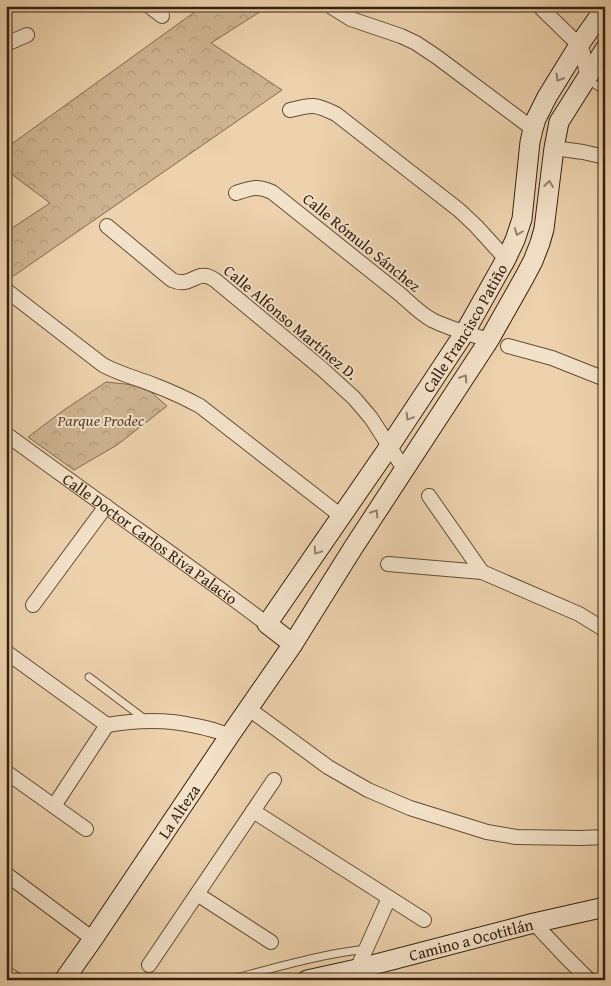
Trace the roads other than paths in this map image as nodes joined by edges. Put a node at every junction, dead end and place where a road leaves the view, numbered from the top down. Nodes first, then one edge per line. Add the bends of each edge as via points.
1 (148, 6) edge
2 (330, 6) edge
3 (539, 6) edge
4 (605, 8) edge
5 (162, 16) dead end
6 (27, 35) dead end
7 (6, 44) edge
8 (580, 45) junction
9 (605, 49) edge
10 (587, 76) junction
11 (605, 91) edge
12 (290, 110) dead end
13 (533, 128) junction
14 (554, 148) junction
15 (605, 157) edge
16 (236, 193) dead end
17 (524, 209) junction
18 (546, 213) junction
19 (107, 226) dead end
20 (506, 259) junction
21 (6, 290) edge
22 (465, 332) junction
23 (489, 340) junction
24 (508, 346) dead end
25 (605, 379) edge
26 (6, 434) edge
27 (389, 446) junction
28 (404, 469) junction
29 (429, 496) dead end
30 (106, 506) junction
31 (341, 516) junction
32 (388, 564) dead end
33 (482, 572) junction
34 (33, 605) dead end
35 (267, 624) junction
36 (605, 630) edge
37 (293, 644) junction
38 (6, 652) edge
39 (89, 677) dead end
40 (249, 708) junction
41 (147, 721) junction
42 (107, 725) junction
43 (230, 734) junction
44 (6, 772) edge
45 (274, 780) dead end
46 (54, 806) junction
47 (253, 811) junction
48 (86, 829) dead end
49 (605, 837) edge
50 (6, 874) edge
51 (197, 894) junction
52 (389, 898) junction
53 (605, 906) edge
54 (424, 920) dead end
55 (534, 923) junction
56 (93, 939) junction
57 (271, 942) dead end
58 (367, 949) junction
59 (149, 965) dead end
60 (357, 969) junction
61 (6, 973) edge
62 (69, 978) edge
63 (16, 980) edge
64 (229, 980) edge
65 (306, 980) edge
66 (589, 980) edge

1 - 5 street
2 - 13 street via 352,19 416,43
3 - 8 street
4 - 8 street, Calle Francisco Patiño
6 - 7 street
8 - 10 street
8 -> 13 street, Calle Francisco Patiño via 547,97
9 - 10 street, Calle Francisco Patiño
10 - 11 lane
10 - 14 street, Calle Francisco Patiño via 559,122
12 - 20 street via 309,105 320,106 336,114 459,210
13 - 17 street, Calle Francisco Patiño
14 - 15 street
18 -> 14 street, Calle Francisco Patiño
16 - 22 street, Calle Rómulo Sánchez via 257,187 272,192 415,308 432,320
17 - 18 street
17 -> 20 street, Calle Francisco Patiño via 521,226
18 - 23 street, Calle Francisco Patiño via 533,261
19 - 27 street, Calle Alfonso Martínez D. via 178,283 207,275 216,280 354,398
20 - 22 street, Calle Francisco Patiño
21 - 31 street via 103,365 200,406
22 - 23 street, Calle Rómulo Sánchez
22 -> 27 street, Calle Francisco Patiño
28 -> 23 street, Calle Francisco Patiño
24 - 25 street via 552,358
26 - 30 street, Calle Doctor Carlos Riva Palacio
27 - 28 street
27 - 31 street, Calle Francisco Patiño
37 -> 28 street, Calle Francisco Patiño
29 - 33 street
30 - 34 street
30 - 35 street, Calle Doctor Carlos Riva Palacio
31 -> 35 street, Calle Francisco Patiño
32 - 33 street
33 - 36 street via 579,614
35 - 37 street, Calle Doctor Carlos Riva Palacio
37 - 40 street, La Alteza
38 - 42 street
39 - 41 lane
40 - 43 street, La Alteza
40 - 49 street via 328,767 368,790 410,808 487,832 516,837
41 - 42 street
41 - 43 street via 182,723
42 - 46 street
43 - 56 street, La Alteza
44 - 46 street
45 - 47 street
46 - 48 street
47 - 51 street
47 - 52 street
50 - 56 street
51 - 57 street
51 - 59 street
52 - 54 street
52 - 58 street
53 - 55 street, Camino a Ocotitlán
55 - 60 street, Camino a Ocotitlán
55 - 66 street
56 - 62 street, La Alteza
58 - 60 street
58 - 64 lane
60 - 65 street, Camino a Ocotitlán
61 - 63 street

